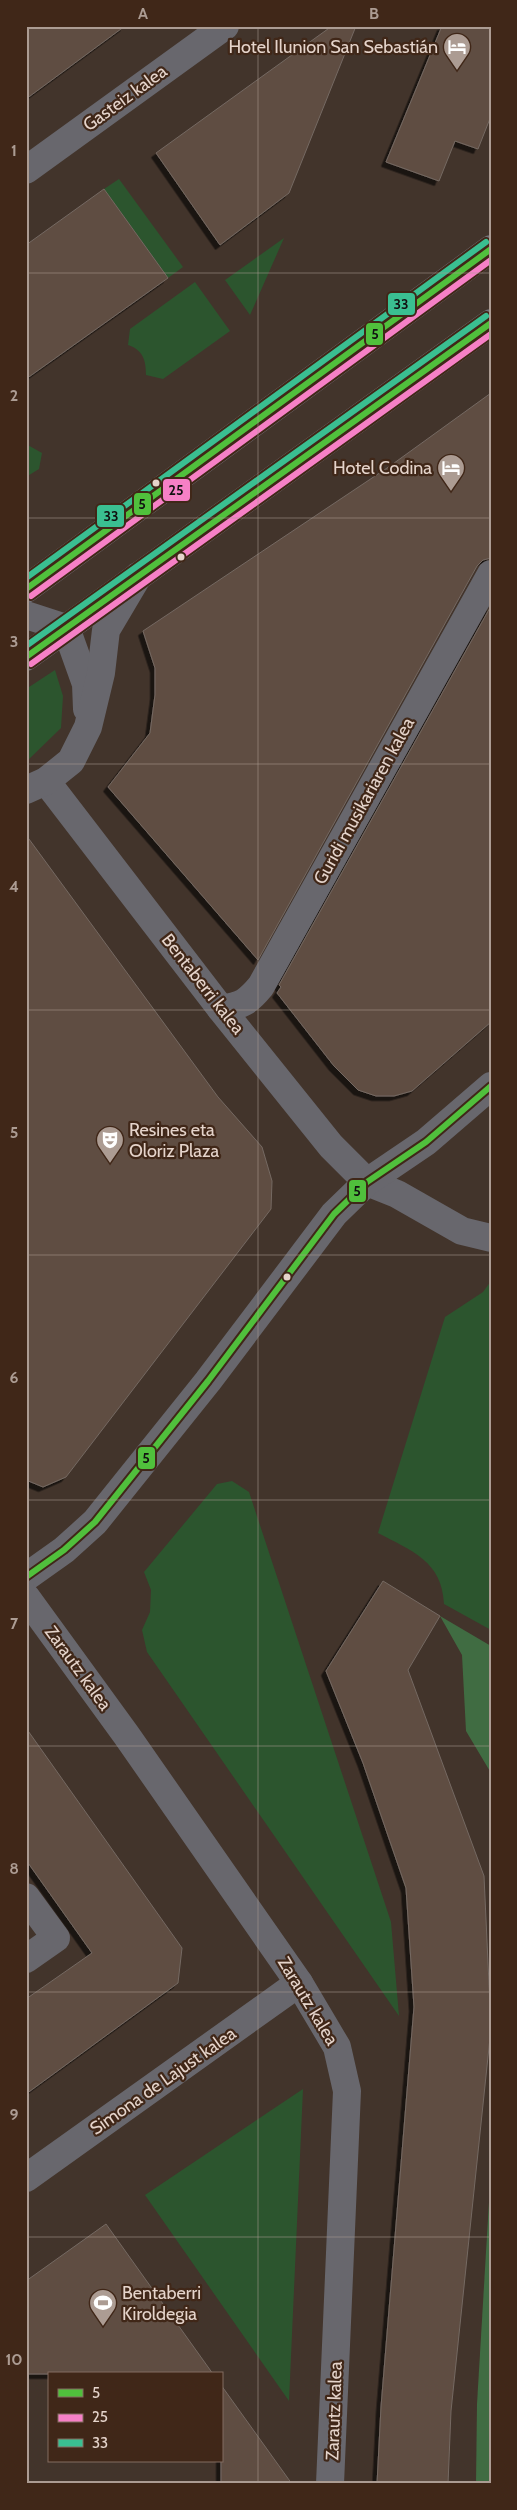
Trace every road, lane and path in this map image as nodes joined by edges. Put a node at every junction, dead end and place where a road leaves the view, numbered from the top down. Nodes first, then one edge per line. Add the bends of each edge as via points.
1 (225, 26) edge
2 (26, 170) edge
3 (491, 249) edge
4 (491, 323) edge
5 (491, 574) edge
6 (138, 576) junction
7 (26, 589) edge
8 (26, 615) edge
9 (66, 628) junction
10 (26, 657) edge
11 (88, 727) junction
12 (36, 786) edge
13 (221, 1009) junction
14 (491, 1086) edge
15 (367, 1182) junction
16 (491, 1238) edge
17 (26, 1577) edge
18 (26, 1597) edge
19 (26, 1897) edge
20 (26, 1959) edge
21 (299, 1983) junction
22 (26, 2178) edge
23 (330, 2484) edge

1 - 2 street, Gasteiz kalea
3 - 7 main road
4 - 6 main road
5 - 13 street, Guridi musikariaren kalea via 261,986 251,999
6 - 9 main road
6 - 11 street via 106,630 101,673
8 - 9 street
9 - 10 main road
9 - 11 street via 86,684
11 - 12 street via 71,761
12 - 13 street, Bentaberri kalea
13 - 15 street, Bentaberri kalea via 331,1146
14 - 15 street via 426,1142
15 - 16 street via 396,1194 462,1231
15 - 17 street via 334,1214 208,1381 95,1522 64,1550
18 - 21 street, Zarautz kalea
19 - 20 street via 56,1938
21 - 22 street, Simona de Lajust kalea
21 - 23 street, Zarautz kalea via 337,2047 347,2091

